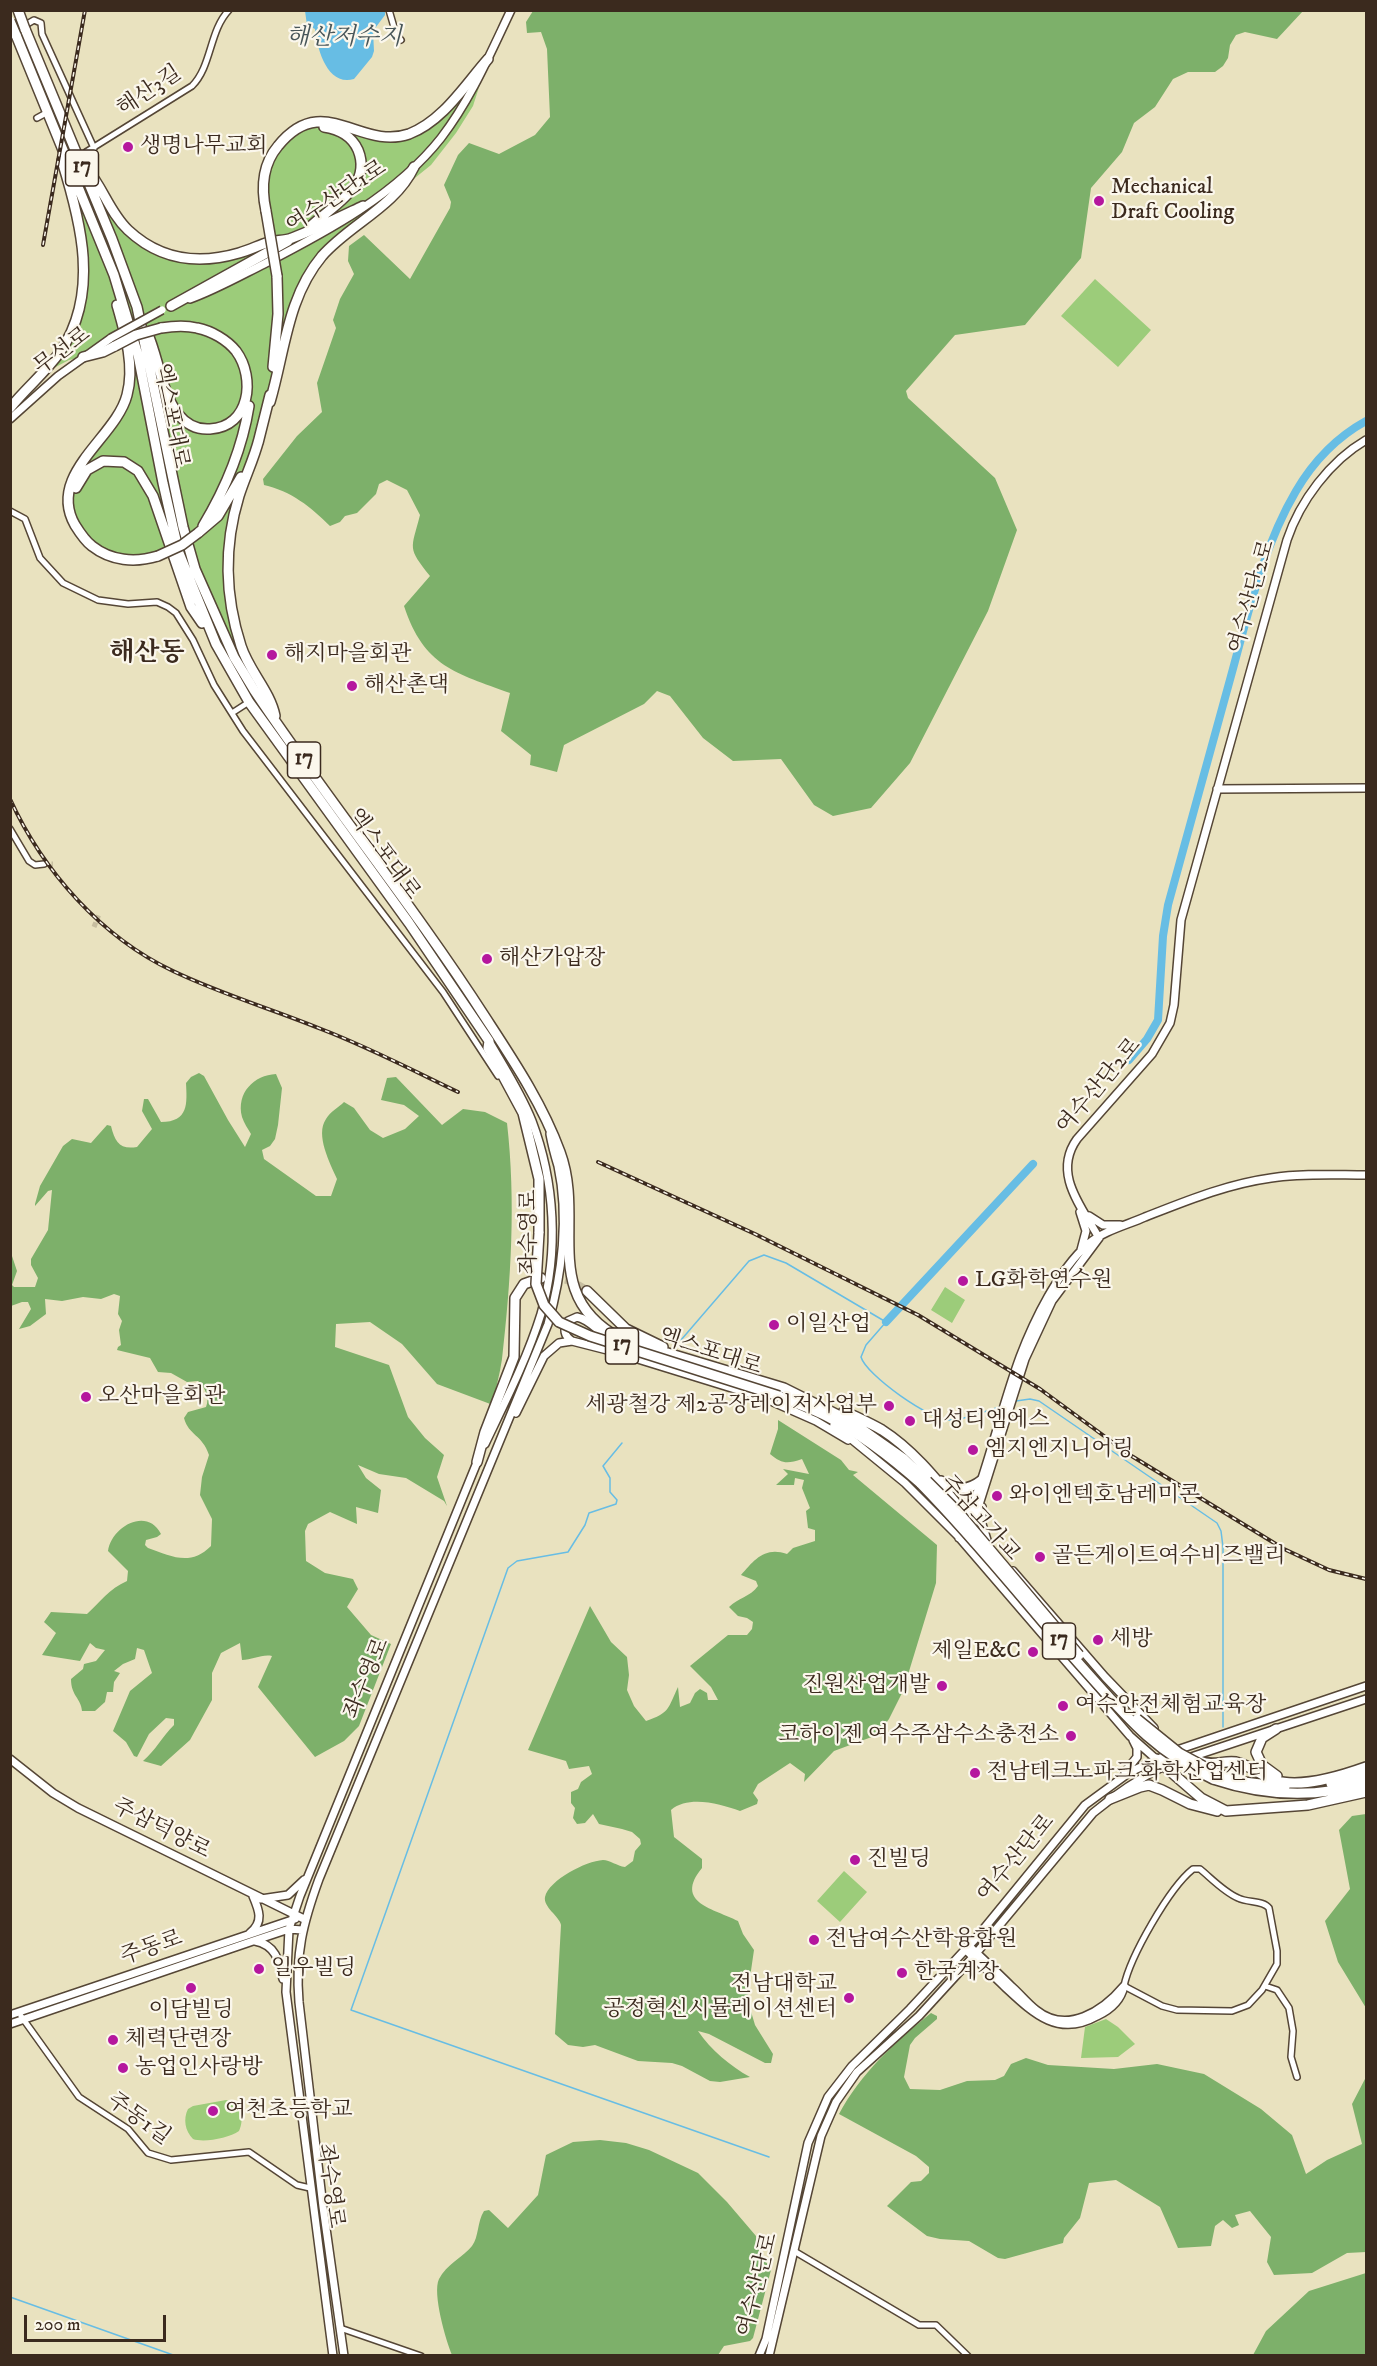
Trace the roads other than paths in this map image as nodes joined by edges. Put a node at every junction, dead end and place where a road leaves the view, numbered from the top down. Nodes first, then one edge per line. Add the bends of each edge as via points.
1 (18, 10) edge
2 (229, 10) edge
3 (389, 10) edge
4 (511, 10) edge
5 (10, 21) edge
6 (13, 34) edge
7 (401, 40) dead end
8 (50, 54) junction
9 (488, 59) junction
10 (38, 61) junction
11 (48, 112) junction
12 (37, 118) dead end
13 (280, 143) junction
14 (94, 148) junction
15 (83, 156) junction
16 (414, 167) junction
17 (363, 206) junction
18 (305, 232) junction
19 (290, 240) junction
20 (104, 246) junction
21 (137, 307) junction
22 (167, 308) junction
23 (113, 342) junction
24 (83, 357) joint
25 (246, 368) junction
26 (270, 402) junction
27 (10, 408) edge
28 (10, 419) edge
29 (259, 440) junction
30 (1366, 440) edge
31 (10, 511) edge
32 (76, 526) junction
33 (198, 533) junction
34 (216, 644) junction
35 (221, 680) dead end
36 (213, 685) junction
37 (249, 702) junction
38 (232, 713) junction
39 (276, 722) junction
40 (255, 735) dead end
41 (248, 738) junction
42 (1366, 788) edge
43 (1217, 789) junction
44 (10, 829) edge
45 (44, 864) tunnel mouth
46 (489, 1041) junction
47 (488, 1053) junction
48 (505, 1088) dead end
49 (549, 1128) junction
50 (1366, 1175) edge
51 (1076, 1198) junction
52 (1085, 1214) junction
53 (1129, 1224) junction
54 (1099, 1238) junction
55 (1079, 1254) junction
56 (541, 1278) dead end
57 (587, 1291) tunnel mouth
58 (621, 1339) junction
59 (572, 1341) junction
60 (690, 1358) junction
61 (781, 1392) junction
62 (806, 1408) junction
63 (505, 1427) junction
64 (876, 1458) junction
65 (477, 1462) junction
66 (926, 1480) junction
67 (985, 1481) junction
68 (971, 1521) junction
69 (959, 1538) junction
70 (987, 1540) junction
71 (965, 1546) junction
72 (1366, 1686) edge
73 (1366, 1699) edge
74 (1276, 1729) junction
75 (1130, 1736) junction
76 (1180, 1749) junction
77 (1192, 1756) junction
78 (1156, 1759) junction
79 (10, 1760) edge
80 (1164, 1766) junction
81 (1366, 1767) edge
82 (1366, 1775) edge
83 (1214, 1776) junction
84 (1120, 1778) junction
85 (1300, 1782) junction
86 (1366, 1783) edge
87 (1366, 1792) edge
88 (1110, 1799) junction
89 (1226, 1811) junction
90 (308, 1876) junction
91 (256, 1897) junction
92 (292, 1916) junction
93 (304, 1919) junction
94 (289, 1929) junction
95 (302, 1930) junction
96 (242, 1937) junction
97 (253, 1941) junction
98 (967, 1947) junction
99 (975, 1955) junction
100 (1124, 1986) junction
101 (1265, 1986) junction
102 (286, 1992) junction
103 (10, 2015) edge
104 (21, 2016) junction
105 (10, 2024) edge
106 (1297, 2077) dead end
107 (310, 2188) junction
108 (795, 2251) junction
109 (340, 2328) junction
110 (333, 2355) edge
111 (344, 2355) edge
112 (421, 2355) edge
113 (759, 2355) edge
114 (769, 2355) edge
115 (968, 2355) edge

1 - 10 highway, 엑스포대로 / 17, bridge
2 - 14 street, 해산3길 via 220,22 196,82
3 - 7 street
4 - 9 street, 여수산단1로
5 - 6 highway, 17, bridge
6 - 8 street via 32,21 39,22
6 - 11 highway, 엑스포대로 / 17
8 - 10 street
8 - 14 street
9 - 13 highway via 439,115 412,133 384,137 346,125 317,122 291,132
9 - 16 street, 여수산단1로 via 452,123
10 - 15 highway, 엑스포대로 / 17
11 - 12 street
11 - 20 highway, 엑스포대로 / 17
11 - 27 highway via 78,216 84,262 82,294 65,344
13 - 18 highway via 307,129 323,127 347,136 359,153 360,175 352,191
13 - 26 highway, bridge via 265,173 263,187 277,276 278,314
14 - 15 street, 해산3길
15 - 19 highway via 111,209 127,228 167,255 210,260 271,241
15 - 21 highway, 엑스포대로 / 17
16 - 17 street, 여수산단1로
16 - 26 highway via 399,191 331,247 304,281 290,315
17 - 18 highway
17 - 22 street, 여수산단1로 via 297,247
18 - 19 highway
19 - 22 highway
20 - 32 highway via 128,353 130,382 123,407 72,480 69,504
20 - 34 highway, 엑스포대로 / 17 via 138,355 179,553
21 - 25 highway via 173,406 190,425 200,429 224,427 239,416 247,395
21 - 39 highway, 엑스포대로 / 17 via 180,516 195,569 234,657
22 - 23 street, 여수산단1로, bridge
23 - 24 highway via 103,352
23 - 25 highway, bridge via 161,328 188,326 209,332 232,346
24 - 28 street, 무선로
25 - 33 highway via 250,396 239,451 219,499
26 - 29 highway
29 - 33 highway via 224,506
29 - 39 highway via 232,525 229,592 242,649 271,702
30 - 43 street, 여수산단2로 via 1344,455 1326,475 1290,531
31 - 36 street via 25,519 47,567 73,589 105,602 157,602 174,611 193,640
32 - 33 highway, bridge via 89,544 107,555 127,560 158,556
32 - 34 highway via 75,491 87,470 108,460 135,468 153,496 191,607
34 - 37 highway, 엑스포대로 / 17
35 - 36 street
36 - 38 street
37 - 38 street
37 - 46 highway, 엑스포대로 / 17
38 - 41 street
39 - 49 highway, 엑스포대로 / 17 via 468,990 531,1090
40 - 41 street
41 - 47 street
42 - 43 street
43 - 51 street, 여수산단2로 via 1179,926 1170,1023 1157,1048 1071,1148 1067,1174
44 - 45 street via 29,861
46 - 47 highway, 엑스포대로 / 17
46 - 65 street, 좌수영로 via 532,1122 548,1181 552,1232 548,1284 541,1313
47 - 48 street
47 - 61 highway, 엑스포대로 / 17, bridge via 523,1113 539,1179 536,1284 546,1308 559,1322 582,1333
49 - 58 highway, 엑스포대로 / 17 via 560,1151 568,1184 568,1267 574,1291 592,1316
49 - 63 street, 좌수영로 via 563,1212 557,1284 545,1334
50 - 53 street via 1308,1174 1258,1180 1217,1190
51 - 52 street, 여수산단2로
51 - 55 street via 1086,1231
52 - 53 street via 1103,1225
52 - 54 street, 여수산단2로
53 - 54 street
54 - 55 street
54 - 67 street via 1044,1315 1025,1359
55 - 67 street via 1051,1294 1026,1342
56 - 65 highway via 524,1284 515,1298 513,1362
57 - 60 highway via 632,1332
58 - 59 street via 607,1338 578,1317 570,1319 564,1328
58 - 60 highway, 엑스포대로 / 17
59 - 63 street via 559,1343 544,1356
59 - 64 street via 764,1398 816,1421
60 - 61 highway, 엑스포대로 / 17
61 - 62 highway, 엑스포대로 / 17
61 - 66 highway, 엑스포대로 / 17 via 850,1421
62 - 64 street via 842,1430
62 - 66 highway, 엑스포대로 / 17 via 824,1415
63 - 93 street, 좌수영로
64 - 69 street
65 - 90 street, 좌수영로
66 - 67 highway via 957,1489
66 - 68 highway
66 - 83 highway, 주삼고가교 / 17, bridge via 1133,1716 1160,1740
67 - 68 street
67 - 70 street via 981,1519
68 - 69 street
68 - 70 street
68 - 71 street
69 - 71 street
70 - 76 street via 1105,1677
71 - 75 street
72 - 76 street, 여수산단로
73 - 74 street, 여수산단로
74 - 77 street, 여수산단로
74 - 85 highway via 1259,1743 1258,1760 1273,1774
75 - 78 street
75 - 84 street via 1137,1756
76 - 77 street
76 - 78 street, 여수산단로
77 - 80 street, 여수산단로
77 - 85 highway via 1211,1765 1230,1761 1274,1780
78 - 80 highway
78 - 84 street, 여수산단로
79 - 91 street, 주삼덕양로 via 78,1809
80 - 88 street, 여수산단로
80 - 89 highway via 1201,1798
81 - 85 highway via 1333,1778
82 - 83 highway, 17 via 1333,1784 1290,1787
83 - 86 highway, 17 via 1236,1787 1289,1795
84 - 98 street, 여수산단로 via 1086,1805
87 - 89 highway via 1308,1805
88 - 89 highway via 1149,1785 1201,1808
88 - 99 street, 여수산단로 via 1093,1813
90 - 91 street via 288,1895
90 - 92 street, 좌수영로
91 - 92 street, 주삼덕양로
91 - 96 street via 259,1921 254,1930
92 - 93 street, 주동로
92 - 94 street, 좌수영로
92 - 96 street, 주동로
93 - 95 street, 좌수영로
94 - 95 street, 주동로
94 - 97 street, 주동로
94 - 102 street, 좌수영로
95 - 109 street, 좌수영로 via 297,1960 299,2002
96 - 104 street, 주동로
97 - 102 street via 268,1945 276,1953
97 - 104 street, 주동로
98 - 99 street
98 - 113 street, 여수산단로 via 852,2066 821,2110 808,2143 786,2253
99 - 100 street via 1025,2006 1040,2018 1056,2023 1070,2025 1096,2017 1118,2000
99 - 108 street, 여수산단로 via 919,2016 857,2072 836,2102 819,2144
100 - 101 street via 1172,2009 1232,2011 1252,2002
100 - 101 street via 1160,1911 1182,1880 1196,1868 1233,1896 1269,1906 1278,1956
101 - 106 street via 1277,1990 1289,2008
102 - 107 street, 좌수영로
103 - 104 street, 주동로
104 - 105 street, 주동로
104 - 107 street, 주동1길 via 79,2097 128,2128 148,2153 171,2160 249,2152 297,2186
107 - 110 street, 좌수영로
108 - 114 street, 여수산단로
108 - 115 street, 여수산단로 via 919,2325 936,2325
109 - 111 street, 좌수영로
109 - 112 street

